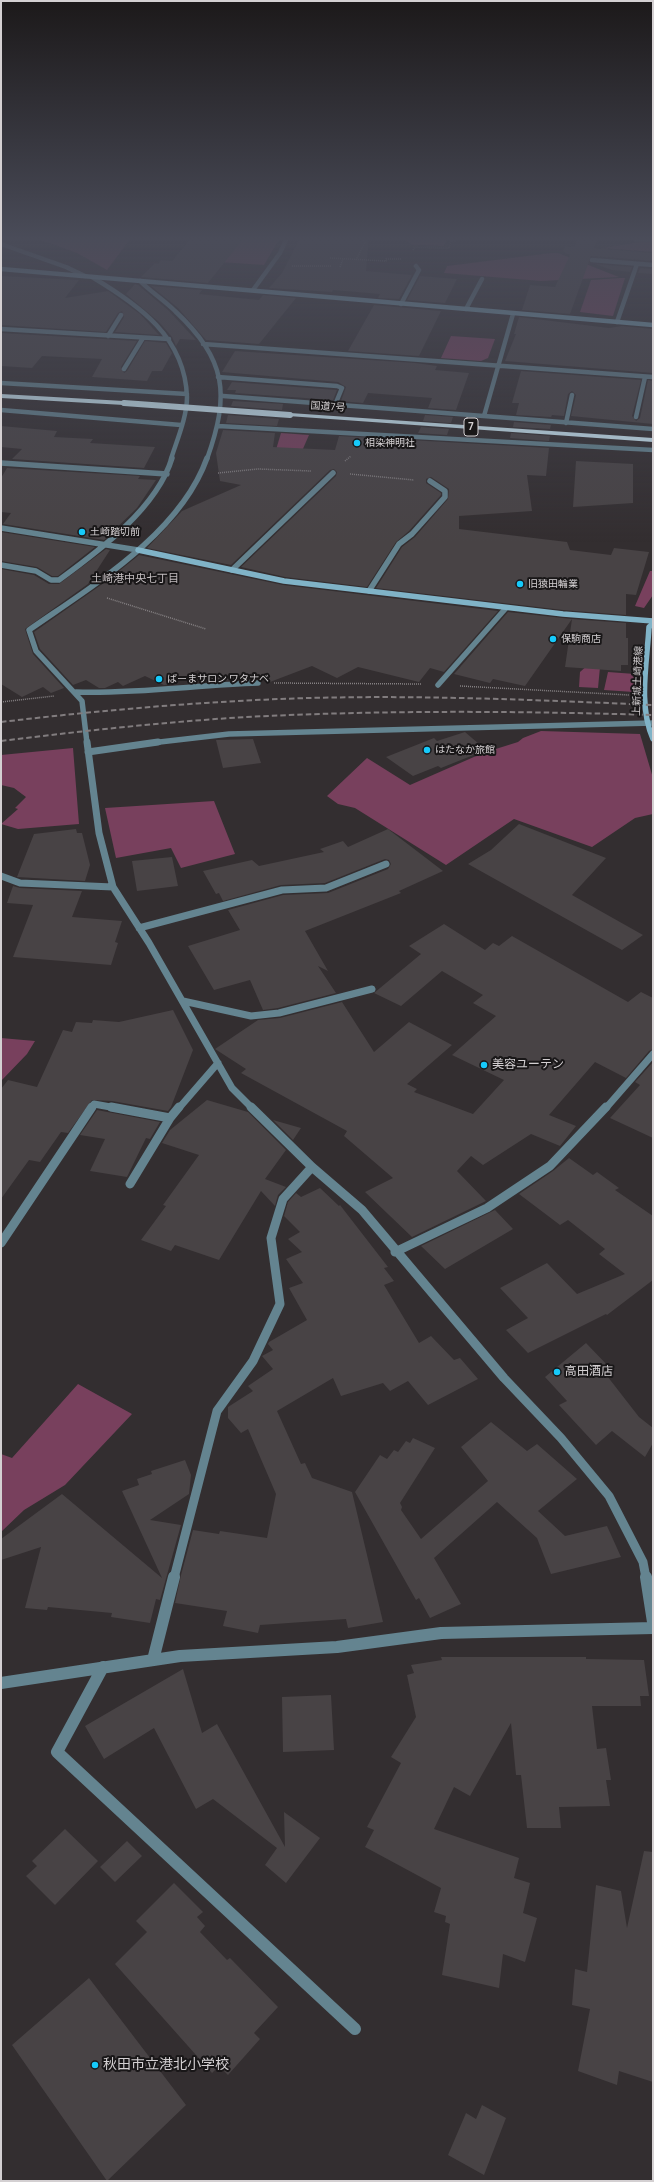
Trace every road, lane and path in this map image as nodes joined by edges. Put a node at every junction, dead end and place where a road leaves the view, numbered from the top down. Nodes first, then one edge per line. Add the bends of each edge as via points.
1 (169, 339) edge
2 (142, 340) edge
3 (200, 340) edge
4 (505, 340) edge
5 (203, 344) junction
6 (497, 365) junction
7 (124, 369) dead end
8 (218, 377) junction
9 (645, 377) junction
10 (653, 377) edge
11 (1, 384) edge
12 (187, 394) junction
13 (572, 395) dead end
14 (1, 396) edge
15 (223, 396) junction
16 (335, 404) junction
17 (1, 410) edge
18 (484, 416) junction
19 (636, 417) dead end
20 (566, 423) junction
21 (181, 425) junction
22 (218, 426) junction
23 (653, 429) edge
24 (653, 440) edge
25 (653, 450) edge
26 (1, 463) edge
27 (333, 472) dead end
28 (167, 474) junction
29 (430, 481) dead end
30 (1, 528) edge
31 (108, 544) junction
32 (138, 550) junction
33 (1, 565) edge
34 (232, 570) junction
35 (369, 591) junction
36 (83, 592) junction
37 (506, 608) junction
38 (653, 623) edge
39 (206, 629) dead end
40 (258, 683) dead end
41 (438, 685) dead end
42 (76, 692) junction
43 (1, 702) edge
44 (646, 723) junction
45 (653, 723) edge
46 (653, 739) edge
47 (88, 752) junction
48 (386, 864) dead end
49 (1, 876) edge
50 (113, 887) junction
51 (139, 928) junction
52 (372, 989) dead end
53 (183, 1001) junction
54 (653, 1054) edge
55 (218, 1063) junction
56 (170, 1118) junction
57 (312, 1167) junction
58 (130, 1184) dead end
59 (1, 1243) edge
60 (395, 1252) junction
61 (653, 1622) edge
62 (653, 1628) edge
63 (153, 1660) junction
64 (103, 1667) junction
65 (1, 1683) edge
66 (355, 2029) dead end

1 - 12 street via 177,351 183,369
2 - 7 street
3 - 5 street
4 - 6 street
5 - 6 street
5 - 8 street
6 - 9 street
6 - 18 street
8 - 15 street
8 - 16 street via 337,386 342,388
9 - 10 street
9 - 19 street
11 - 12 street
12 - 21 street
13 - 20 street
14 - 24 highway, 国道7号 / 7, bridge
15 - 16 street
15 - 22 street
16 - 18 street
17 - 21 street
18 - 20 street
20 - 23 street
21 - 28 street
22 - 25 street
22 - 32 street via 200,475 181,502
26 - 28 street
27 - 34 street via 330,478
28 - 31 street via 154,495
29 - 35 street via 445,490 445,497 412,534 399,544
30 - 31 street
31 - 32 street
31 - 33 street via 59,580 50,580 36,571
32 - 34 street
32 - 36 street
34 - 35 street via 284,581
35 - 37 street
36 - 39 path via 132,604
36 - 42 street via 29,630 42,657
37 - 38 street
37 - 41 street
38 - 44 street, 上新城土崎港線 via 649,628
40 - 42 street via 199,685 115,693
42 - 43 path
42 - 47 street via 82,702
44 - 45 street
44 - 46 street, 上新城土崎港線
44 - 47 street via 572,727 404,728 229,734
47 - 50 street via 99,833
48 - 51 street via 326,888 282,890
49 - 50 street via 20,882
50 - 51 street
51 - 53 street
52 - 53 street via 279,1013 251,1016
53 - 55 street
54 - 60 street via 621,1092 550,1166 487,1208
55 - 56 street
55 - 57 street via 232,1088
56 - 58 street
56 - 59 street via 94,1104
57 - 60 street via 362,1210
57 - 63 street via 283,1199 272,1238 280,1304 254,1361 217,1411
60 - 61 street via 504,1378 561,1438 609,1496 643,1562
62 - 63 street via 441,1633 337,1647 180,1656
63 - 64 street
64 - 65 street
64 - 66 street via 57,1752

